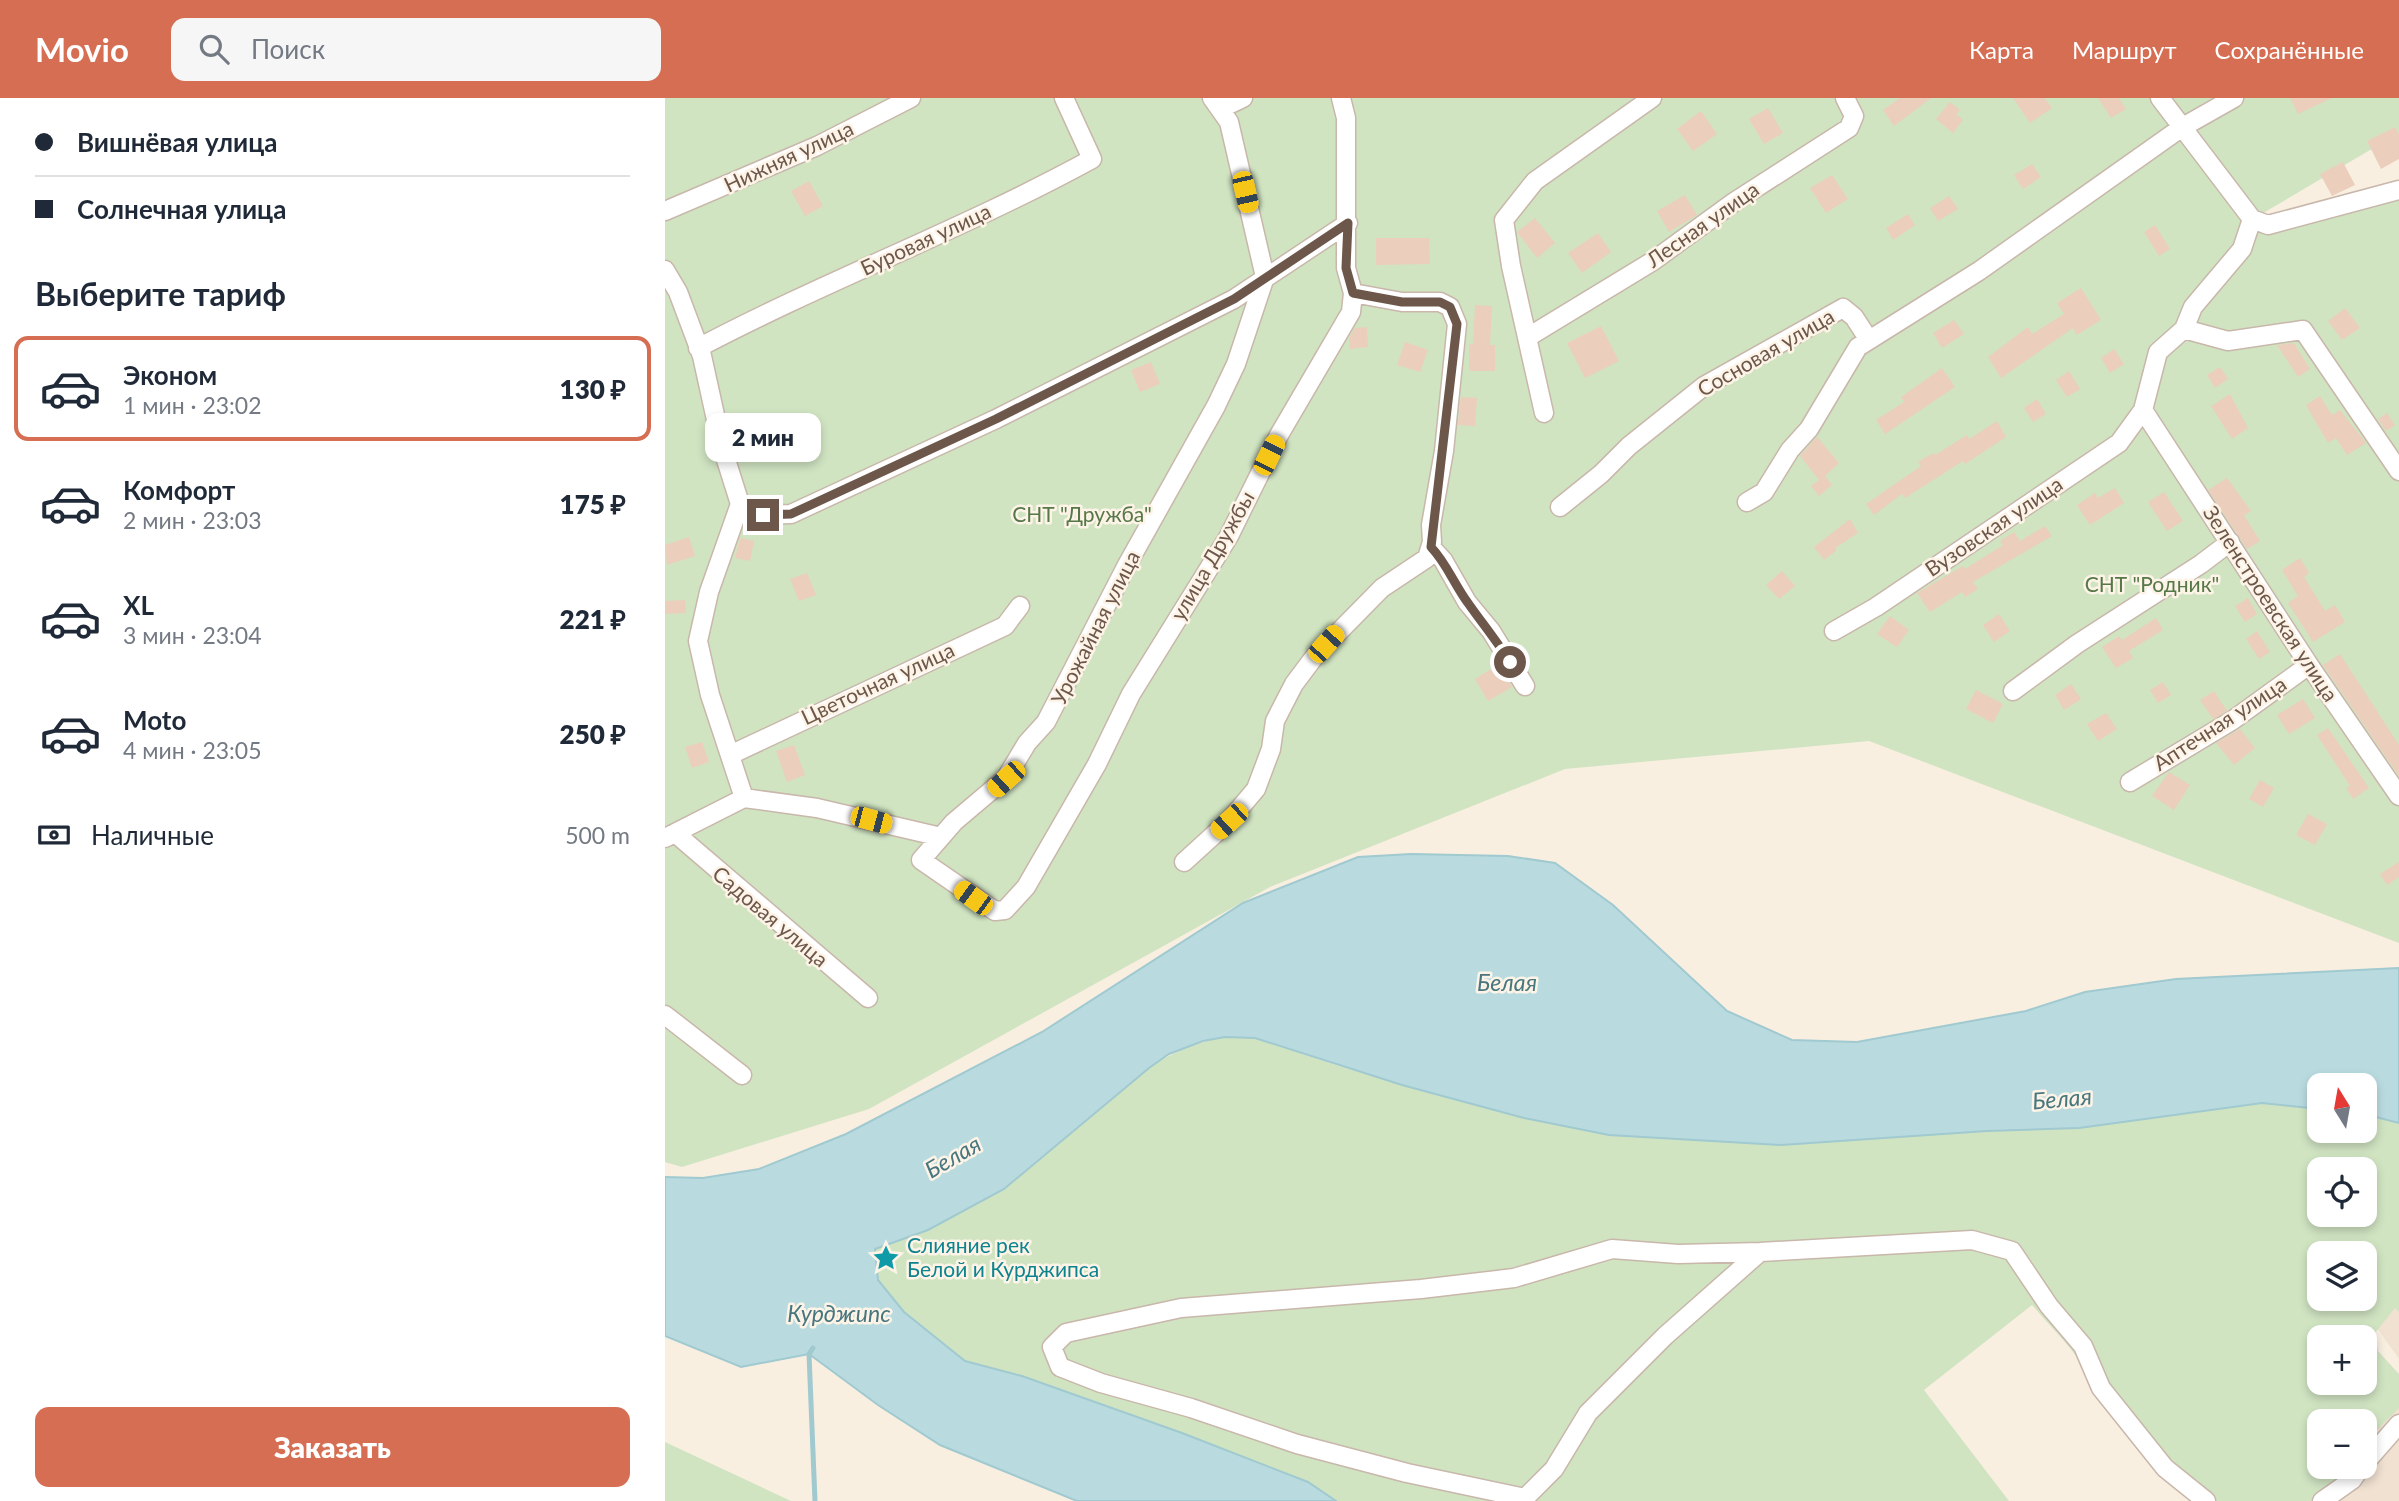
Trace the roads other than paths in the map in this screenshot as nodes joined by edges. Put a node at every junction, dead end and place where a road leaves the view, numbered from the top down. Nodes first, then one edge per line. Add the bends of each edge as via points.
1 (911, 98) edge
2 (1064, 98) edge
3 (1243, 98) edge
4 (1341, 98) edge
5 (1652, 98) edge
6 (1845, 98) edge
7 (2160, 98) edge
8 (2234, 98) edge
9 (1216, 103) edge
10 (2181, 128) junction
11 (2399, 190) edge
12 (665, 211) edge
13 (2252, 219) junction
14 (1348, 223) junction
15 (665, 271) edge
16 (1265, 277) junction
17 (1353, 293) junction
18 (2184, 329) junction
19 (1528, 337) junction
20 (1869, 340) junction
21 (698, 348) junction
22 (2143, 410) junction
23 (1544, 413) dead end
24 (2399, 471) edge
25 (1748, 502) dead end
26 (740, 504) junction
27 (1560, 507) dead end
28 (2230, 542) junction
29 (1431, 547) junction
30 (1020, 606) dead end
31 (1834, 631) dead end
32 (2309, 665) junction
33 (1524, 686) dead end
34 (2013, 691) dead end
35 (730, 755) junction
36 (2130, 782) dead end
37 (2399, 796) edge
38 (744, 798) junction
39 (670, 836) edge
40 (941, 837) junction
41 (921, 860) joint
42 (1184, 862) dead end
43 (868, 998) dead end
44 (665, 1015) edge
45 (742, 1075) dead end
46 (1760, 1252) junction
47 (2399, 1424) edge
48 (2377, 1449) edge
49 (2353, 1479) edge
50 (2206, 1501) edge
51 (2322, 1501) edge

1 - 12 street, Нижняя улица via 817,146
2 - 21 street, Буровая улица via 1092,159
3 - 9 street
4 - 14 street, улица Дружбы via 1346,118
5 - 19 street via 1535,181 1504,220
6 - 19 street, Лесная улица via 1854,116 1849,128 1653,261
7 - 10 street
8 - 10 street, Сосновая улица
9 - 16 street via 1229,122
10 - 13 street
10 - 20 street, Сосновая улица via 1979,271
11 - 13 street via 2268,225
13 - 18 street via 2242,249 2193,307
14 - 16 street
14 - 17 street, улица Дружбы via 1346,268
15 - 21 street via 678,292
16 - 26 street via 1234,299 1077,380 791,514 763,515
16 - 40 street, Урожайная улица via 1236,364 1216,406 1127,565 1063,694 1006,779
17 - 29 street via 1402,302 1440,302 1450,307 1457,324
17 - 41 street, улица Дружбы via 1351,312 1279,435 1229,536 1131,694 1097,764 1026,887 1005,910 995,911
18 - 22 street via 2158,352
18 - 24 street via 2228,341 2303,330
19 - 23 street
20 - 25 street, Сосновая улица via 1858,347 1764,492
20 - 27 street, Сосновая улица via 1843,308 1704,386
21 - 26 street
22 - 28 street, Зеленстроевская улица
22 - 31 street, Вузовская улица via 2119,443
26 - 35 street via 709,592 698,641
28 - 32 street, Зеленстроевская улица
28 - 34 street
29 - 33 street
29 - 42 street via 1427,558 1382,588 1315,656 1275,721 1271,749 1256,789
30 - 35 street, Цветочная улица via 1005,626
32 - 36 street, Аптечная улица via 2233,720
32 - 37 street, Зеленстроевская улица
35 - 38 street
38 - 39 street
38 - 40 street via 817,808
39 - 43 street, Садовая улица
40 - 41 street, Урожайная улица
44 - 45 street
46 - 46 street via 1678,1254 1612,1248 1514,1278 1181,1308 1066,1333 1052,1348 1060,1367 1101,1384 1297,1444 1525,1498 1554,1469 1588,1413 1665,1336
46 - 50 street via 1972,1240 2012,1251 2083,1346 2101,1388 2165,1468
47 - 48 street
49 - 51 street

